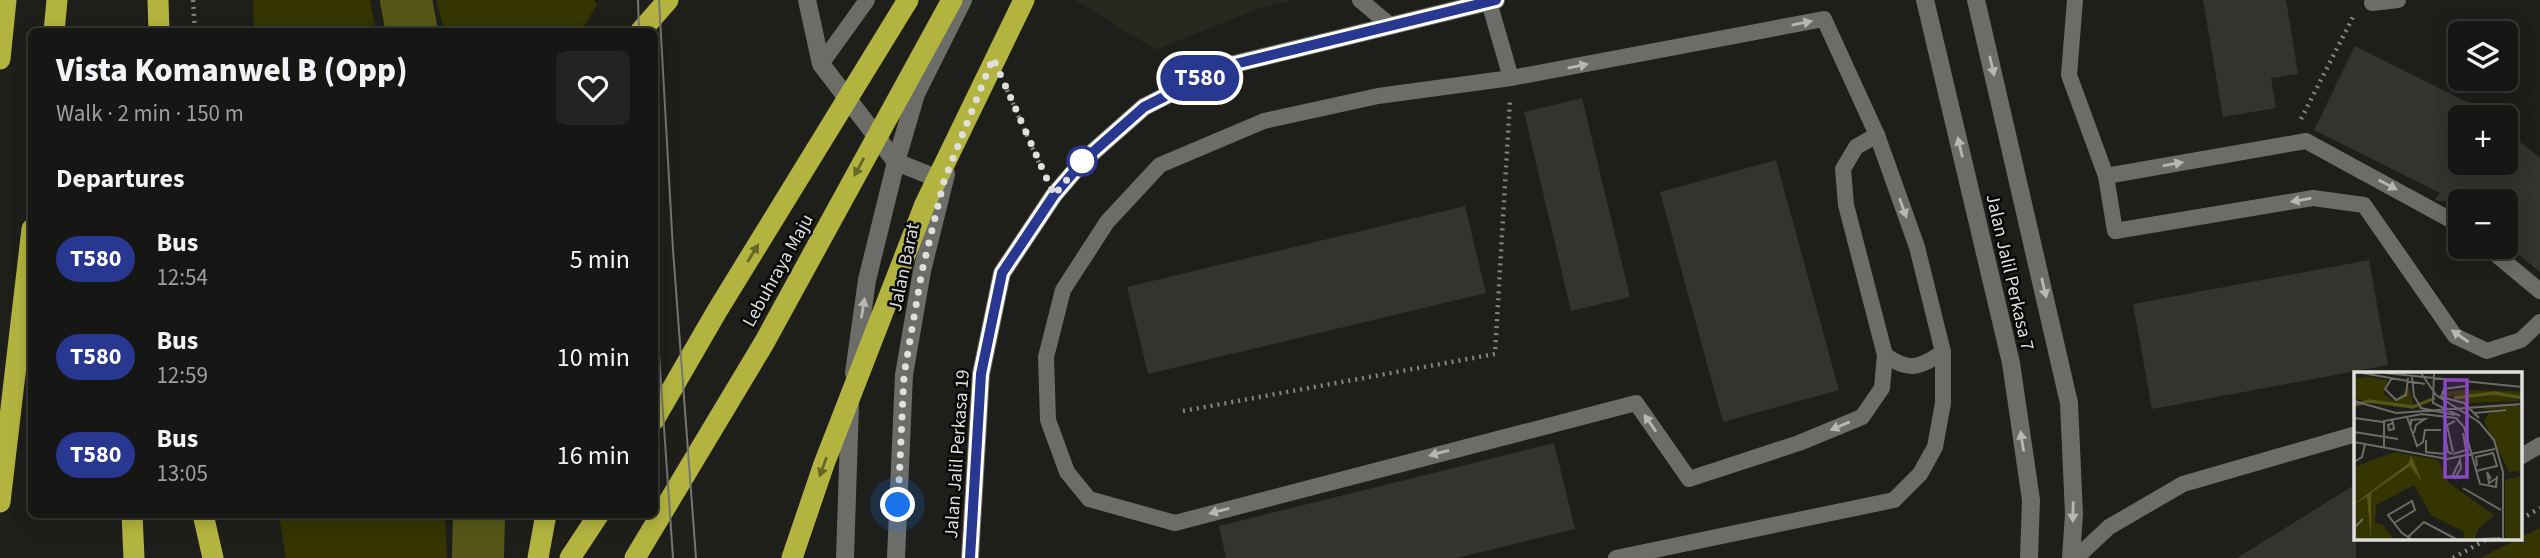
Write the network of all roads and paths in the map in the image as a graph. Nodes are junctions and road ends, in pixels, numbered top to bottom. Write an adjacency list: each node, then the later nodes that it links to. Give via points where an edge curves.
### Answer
1 (6, 0): 24 (highway)
2 (57, 0): 20 (highway)
3 (158, 0): 21 (highway)
4 (193, 0): 22 (path)
5 (668, 0): 23 (highway)
6 (807, 0): 26 (street)
7 (867, 0): 26 (lane)
8 (908, 0): 42 (highway, Lebuhraya Maju, one-way to 8)
9 (952, 0): 58 (highway, Lebuhraya Maju, one-way to 58, via 764,343)
10 (963, 0): 30 (street, Jalan Barat, via 916,94)
11 (1021, 0): 25 (street, Jalan Barat); 59 (highway, one-way to 59, via 925,204)
12 (1360, 0): 19 (lane)
13 (1976, 0): 65 (street, Jalan Jalil Perkasa 7, one-way to 65, via 2069,403)
14 (2075, 0): 31 (lane, via 2068,75)
15 (2398, 0): 18 (lane)
16 (1493, 1): 19 (street, Jalan Jalil Perkasa 19); 27 (lane)
17 (1923, 2): 64 (street, Jalan Jalil Perkasa 7, one-way to 17, via 2031,500 2011,363)
18 (2365, 4): 29 (path)
19 (1391, 26): 33 (street, Jalan Jalil Perkasa 19, via 1223,67 1144,107 1084,160)
20 (54, 28)
21 (159, 28)
22 (195, 28)
23 (644, 28)
24 (0, 58)
25 (993, 58): 32 (street, Jalan Barat); 33 (path)
26 (821, 64): 30 (street)
27 (1511, 78): 28 (lane, one-way to 28, via 1824,19); 40 (lane, one-way to 27, via 1882,388 1862,417 1689,479 1636,403 1175,523 1090,499 1067,472 1048,420 1046,357 1063,290 1107,222 1160,165 1264,121 1378,96); 41 (path, via 1495,354)
28 (1877, 135): 39 (lane, one-way to 39, via 1917,247); 40 (lane, via 1856,147 1843,169 1846,205)
29 (2287, 145): 31 (lane, one-way to 29); 34 (lane, one-way to 34, via 2306,141)
30 (896, 162): 32 (street); 60 (street, Jalan Barat, one-way to 30, via 850,404 858,340 867,281)
31 (2106, 176): 38 (lane, one-way to 31, via 2521,340 2487,351 2455,335 2364,205 2313,198 2115,231)
32 (944, 181): 61 (street, Jalan Barat, via 904,375)
33 (1054, 195): 62 (street, Jalan Jalil Perkasa 19, via 1002,273 981,374)
34 (2448, 218)
35 (2501, 259): 37 (lane)
36 (28, 263): 46 (highway)
37 (2540, 291)
38 (2540, 322)
39 (1943, 352): 40 (lane, via 1913,367); 63 (lane, via 1943,403 1935,447 1920,474 1894,500)
40 (1885, 355)
41 (1183, 411)
42 (658, 413)
43 (2354, 435): 65 (lane, via 2183,484 2109,527)
44 (2540, 445): 45 (lane)
45 (2522, 456)
46 (0, 502)
47 (2540, 508): 52 (path)
48 (132, 518): 54 (highway)
49 (203, 518): 55 (highway)
50 (546, 518): 56 (highway)
51 (596, 518): 57 (highway)
52 (2522, 518)
53 (2485, 540): 66 (path)
54 (134, 558)
55 (213, 558)
56 (538, 558)
57 (570, 558)
58 (635, 558)
59 (792, 558)
60 (845, 558)
61 (896, 558)
62 (970, 558)
63 (1616, 558)
64 (2029, 558)
65 (2073, 558)
66 (2453, 558)

